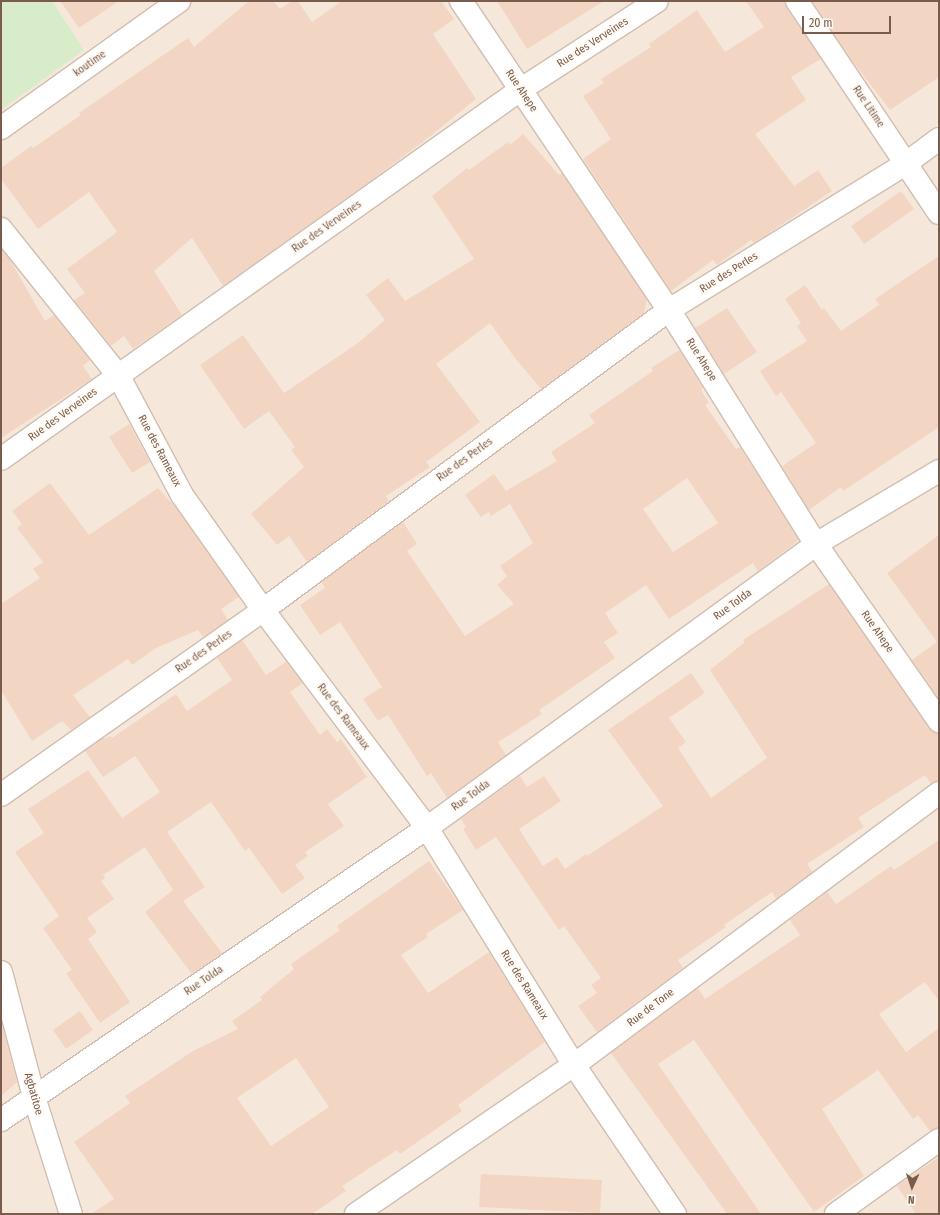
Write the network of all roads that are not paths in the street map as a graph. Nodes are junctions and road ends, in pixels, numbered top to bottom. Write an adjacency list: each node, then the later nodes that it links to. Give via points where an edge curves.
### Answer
1 (179, 1): 6 (street, koutime)
2 (461, 1): 5 (street, Rue Ahepe)
3 (657, 1): 5 (street, Rue des Verveines)
4 (797, 1): 8 (street, Rue Litime)
5 (520, 90): 11 (street, Rue Ahepe); 12 (street, Rue des Verveines)
6 (1, 128)
7 (939, 140): 8 (street, Rue des Perles)
8 (905, 164): 9 (street, Rue Litime); 11 (street, Rue des Perles)
9 (939, 212)
10 (1, 228): 12 (street, Rue des Rameaux)
11 (669, 310): 15 (street, Rue Ahepe); 16 (street, Rue des Perles)
12 (118, 375): 13 (street, Rue des Verveines); 16 (street, Rue des Rameaux, via 182,495)
13 (1, 459)
14 (939, 471): 15 (street, Rue Tolda)
15 (816, 544): 17 (street, Rue Ahepe); 20 (street, Rue Tolda)
16 (263, 610): 19 (street, Rue des Perles); 20 (street, Rue des Rameaux)
17 (939, 721)
18 (939, 793): 22 (street, Rue de Tone)
19 (1, 795)
20 (427, 828): 22 (street, Rue des Rameaux); 23 (street, Rue Tolda)
21 (1, 972): 23 (street, Agbatitoe)
22 (574, 1065): 27 (street, Rue de Tone); 28 (street, Rue des Rameaux)
23 (34, 1097): 24 (street, Rue Tolda); 26 (street, Agbatitoe)
24 (1, 1120)
25 (939, 1140): 29 (street)
26 (71, 1214)
27 (356, 1214)
28 (675, 1214)
29 (836, 1214)

